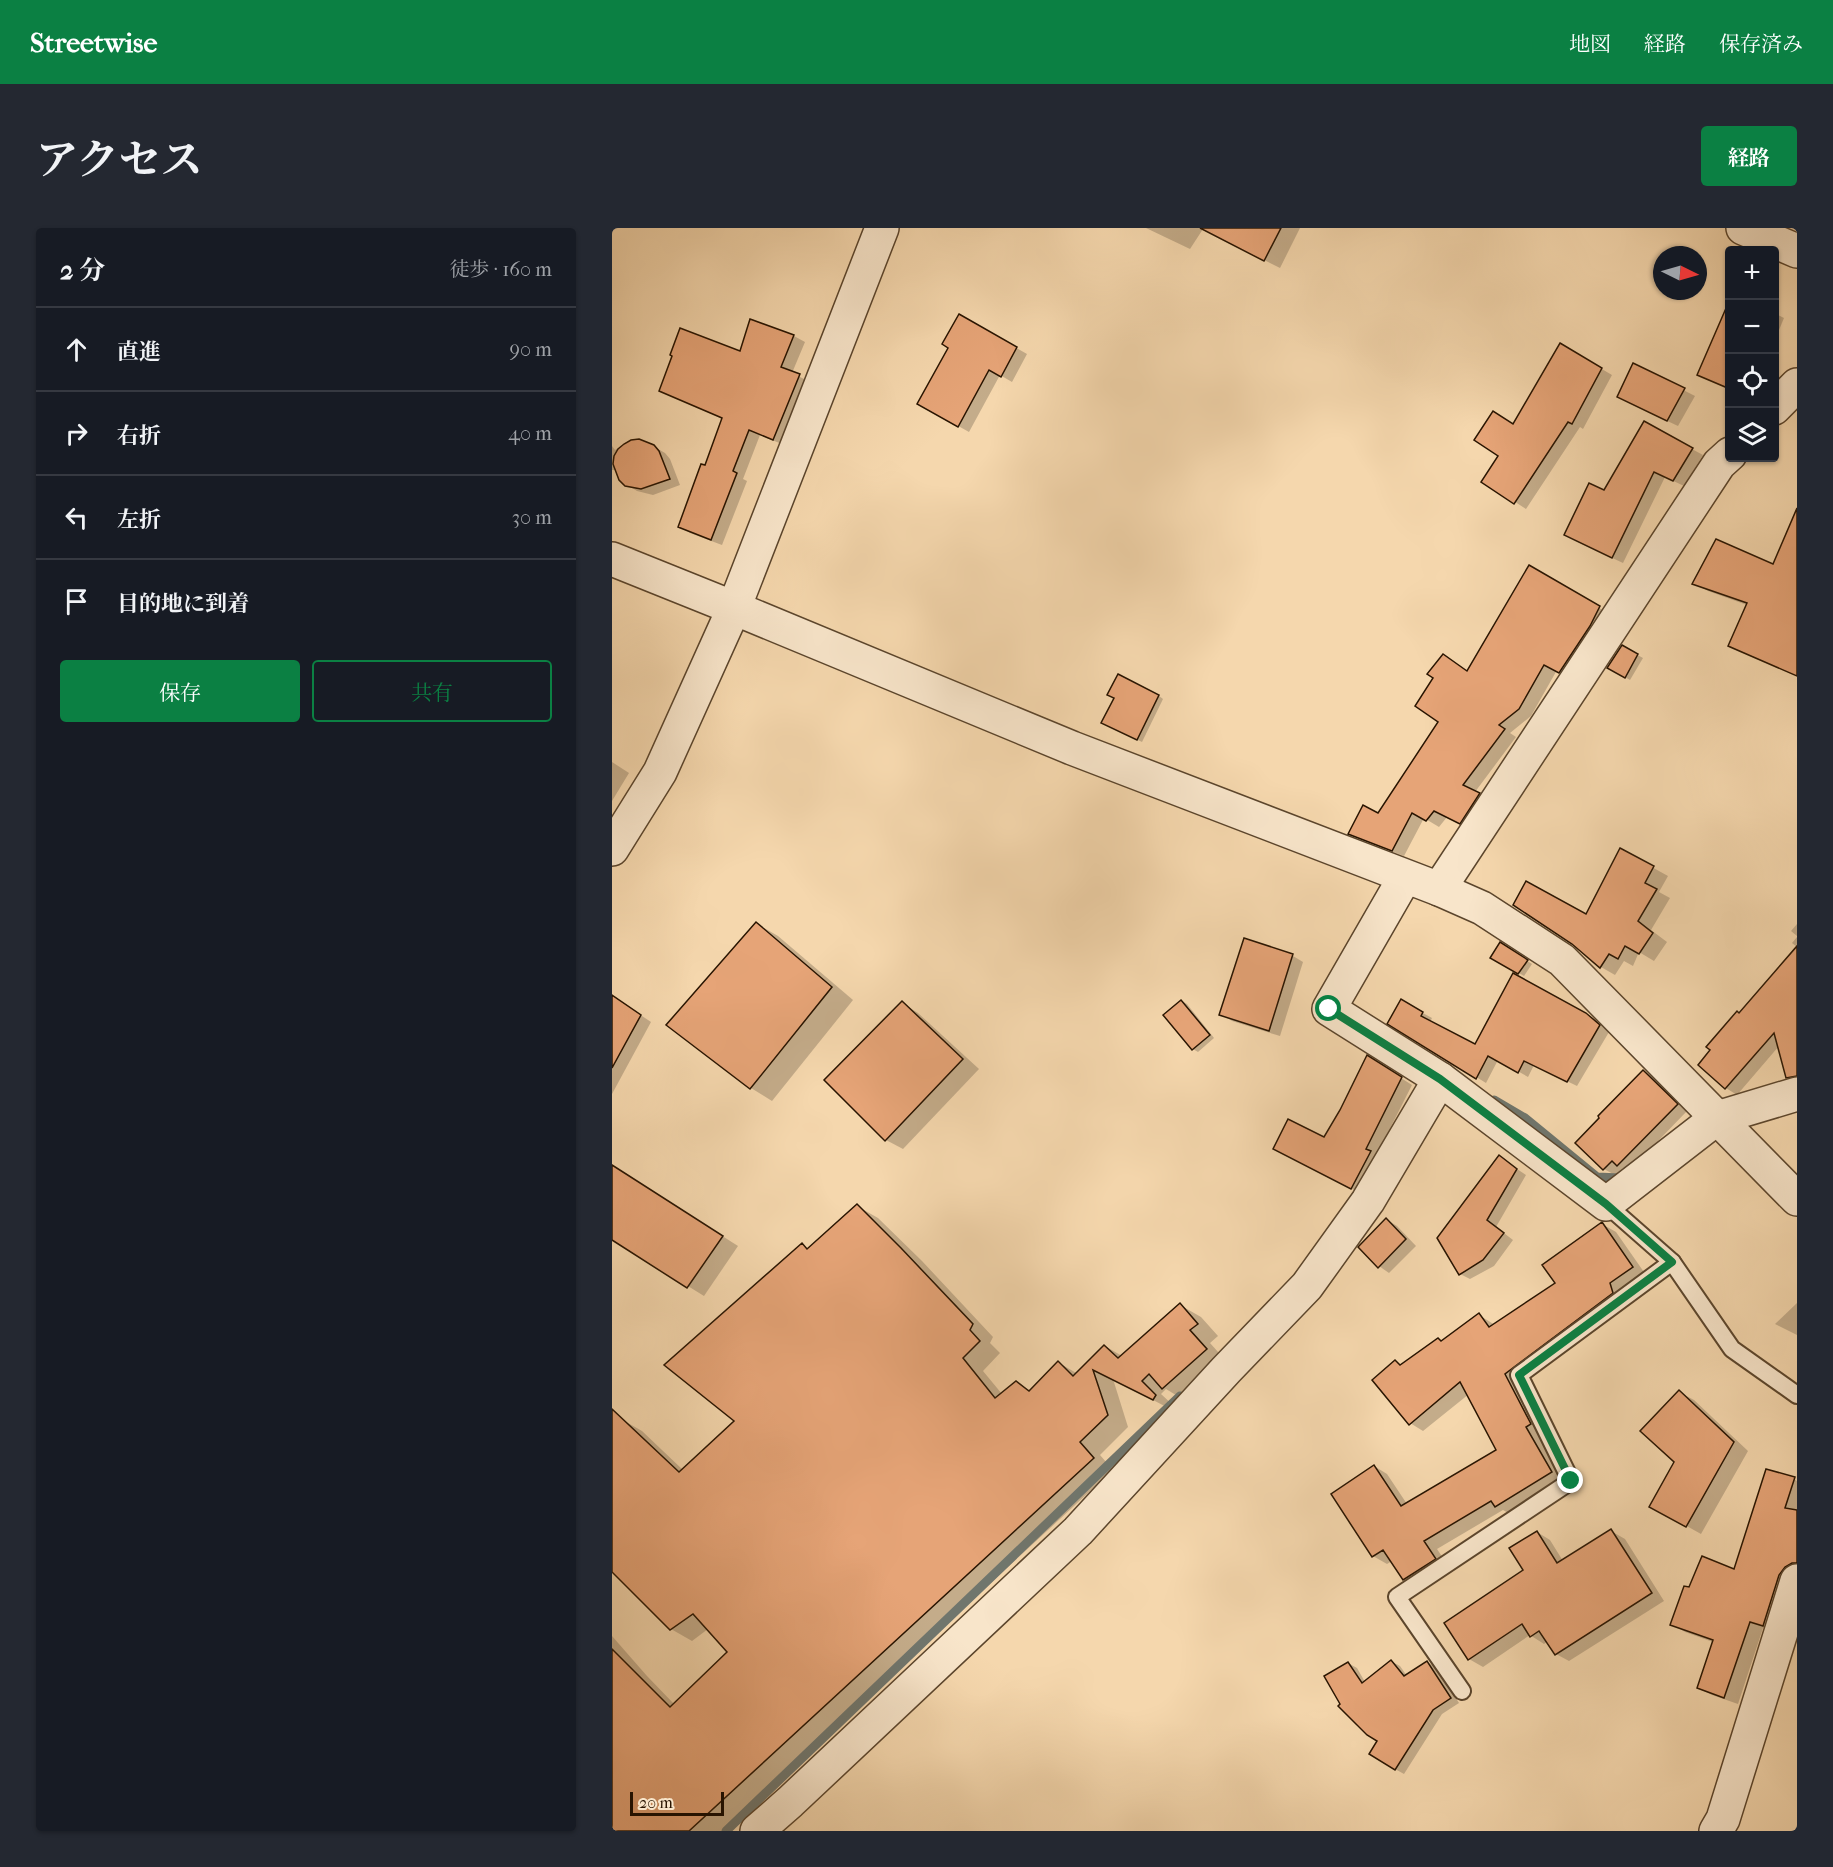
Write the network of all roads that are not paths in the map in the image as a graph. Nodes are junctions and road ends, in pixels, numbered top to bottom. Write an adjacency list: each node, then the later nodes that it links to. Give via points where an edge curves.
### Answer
1 (882, 228): 8 (street)
2 (1743, 228): 3 (street)
3 (1797, 251)
4 (1797, 385): 5 (street)
5 (1779, 403)
6 (1725, 459): 11 (street)
7 (612, 560): 8 (street)
8 (734, 608): 9 (street, via 660,772); 10 (street, via 1072,748)
9 (612, 849)
10 (1405, 877): 11 (street); 12 (street, via 1329,1009)
11 (1439, 889): 14 (street, via 1482,908 1562,960)
12 (1440, 1079): 16 (street); 21 (street, via 1368,1202 1307,1286 1078,1531)
13 (1797, 1094): 14 (street)
14 (1717, 1118): 15 (street); 16 (street)
15 (1797, 1199)
16 (1606, 1204): 17 (lane)
17 (1672, 1262): 18 (lane, via 1732,1349); 20 (lane, via 1519,1375 1571,1481 1397,1597)
18 (1797, 1395)
19 (1797, 1581): 22 (street, via 1723,1820)
20 (1462, 1691)
21 (757, 1831)
22 (1716, 1831)

